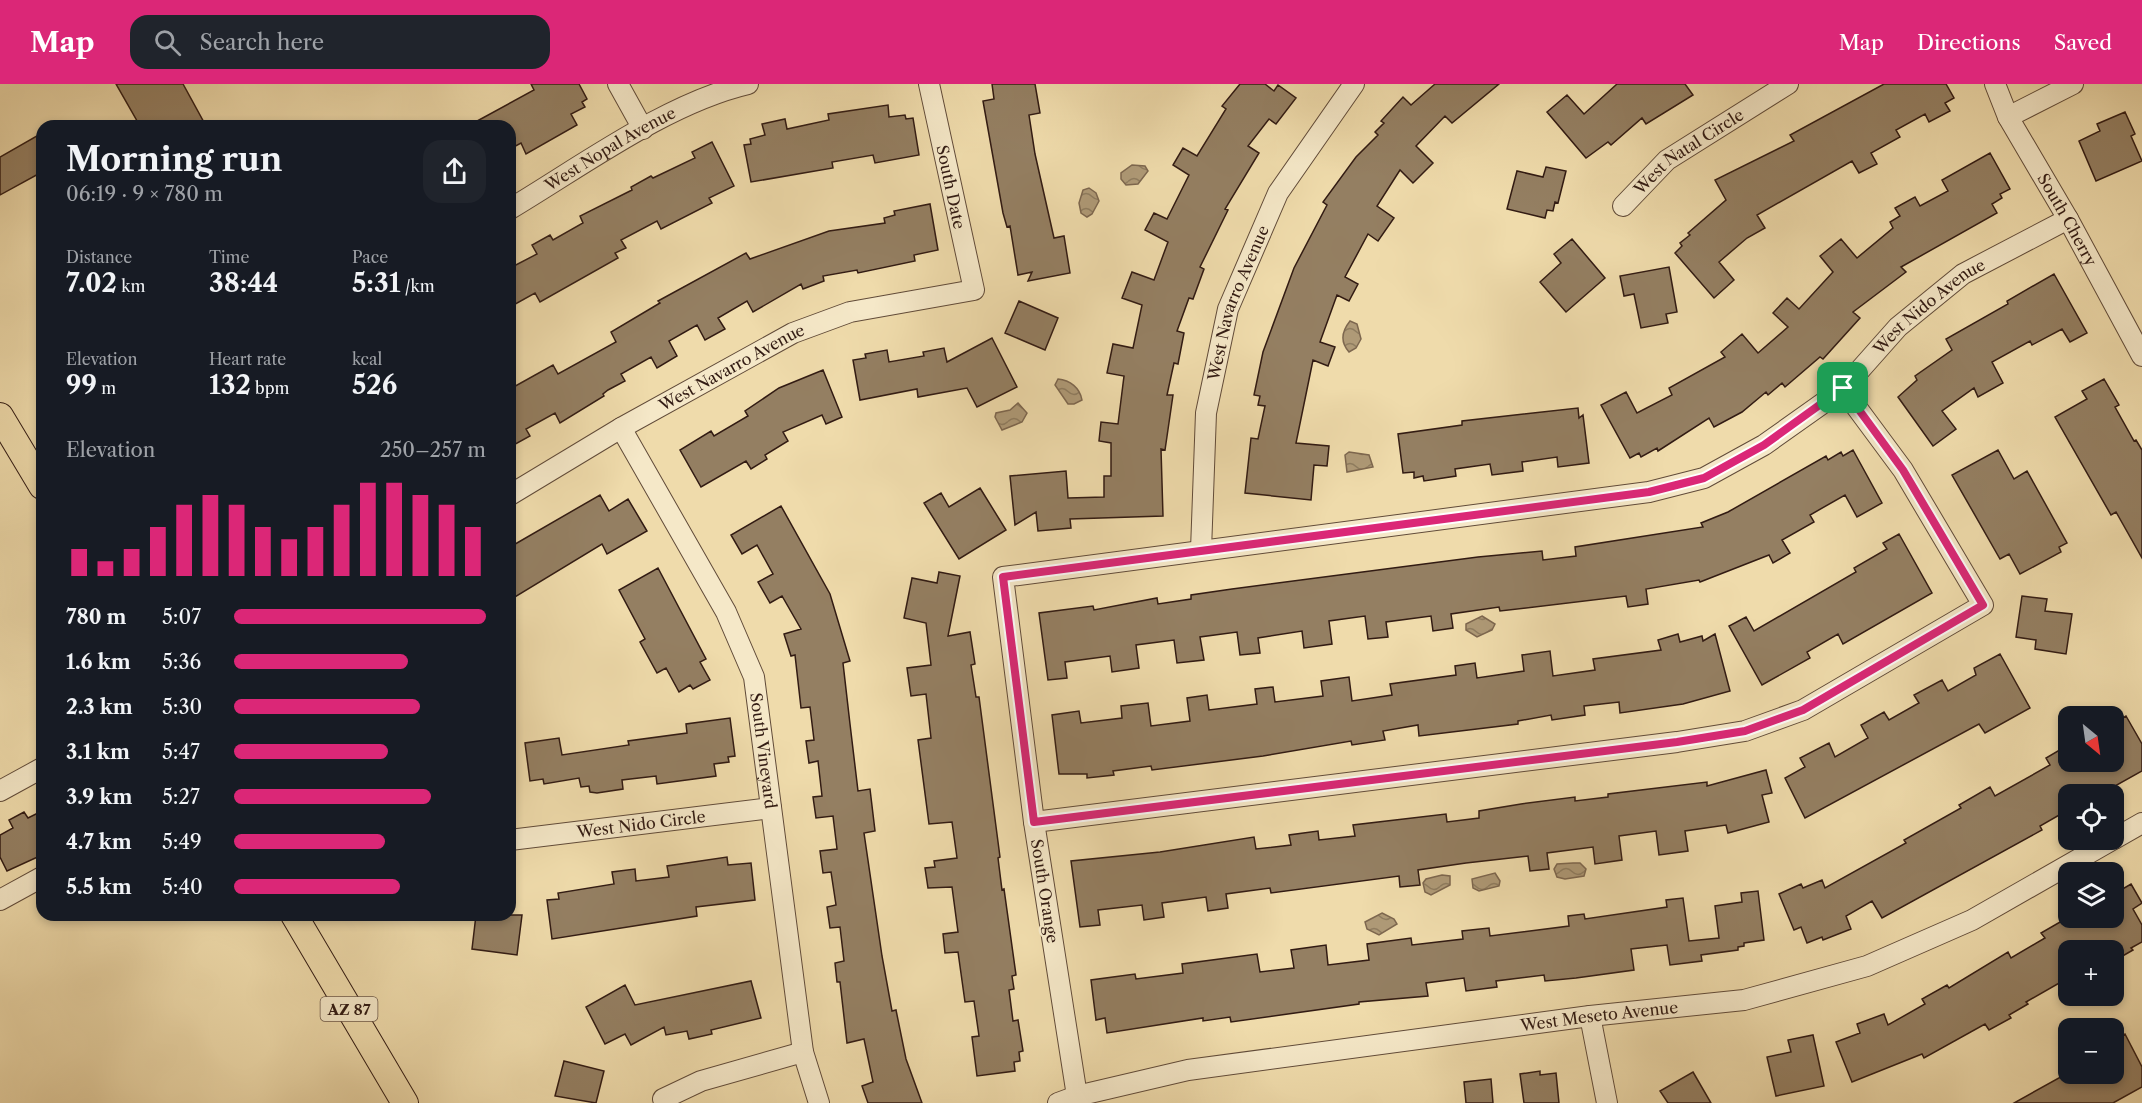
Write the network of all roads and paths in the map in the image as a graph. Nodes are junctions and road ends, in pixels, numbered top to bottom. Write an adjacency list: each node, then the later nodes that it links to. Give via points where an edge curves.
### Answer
1 (618, 84): 9 (street)
2 (748, 84): 9 (street, West Nopal Avenue, via 715,92)
3 (929, 84): 13 (street, South Date)
4 (1354, 84): 20 (street, West Navarro Avenue, via 1278,194 1228,309 1206,413)
5 (1788, 84): 11 (street, West Natal Circle, via 1667,160)
6 (1995, 84): 8 (street, South Cherry)
7 (2073, 84): 8 (street)
8 (2008, 117): 12 (street, South Cherry)
9 (643, 129): 10 (street, West Nopal Avenue)
10 (516, 204)
11 (1623, 206)
12 (2068, 219): 14 (street, South Cherry); 15 (street, West Nido Avenue, via 1963,274 1898,327)
13 (974, 290): 17 (street, West Navarro Avenue, via 850,312 793,333)
14 (2142, 356)
15 (1843, 388): 20 (street, West Nido Avenue, via 1764,445 1704,478 1649,492); 25 (street, via 1903,470 1983,605 1803,710 1745,731)
16 (0, 416): 18 (main road)
17 (621, 428): 19 (street, West Navarro Avenue); 24 (street, South Vineyard, via 726,612 754,677)
18 (36, 476)
19 (516, 491)
20 (1202, 550): 21 (street, West Nido Avenue)
21 (1003, 577): 25 (street, South Orange)
22 (36, 771): 23 (street)
23 (0, 791)
24 (771, 808): 28 (street, West Nido Circle); 34 (street, South Vineyard)
25 (1034, 822): 35 (street, South Orange)
26 (2142, 823): 27 (street, West Meseto Avenue)
27 (2124, 834)
28 (516, 839)
29 (2095, 850): 33 (street, West Meseto Avenue, via 1972,920 1867,966 1744,999)
30 (36, 880): 31 (street)
31 (0, 900)
32 (298, 921): 37 (main road, AZ 87)
33 (1590, 1016): 35 (street, West Meseto Avenue, via 1188,1070); 40 (street)
34 (803, 1052): 36 (street, via 700,1081); 38 (street, South Vineyard)
35 (1077, 1096): 39 (street, West Meseto Avenue)
36 (663, 1099)
37 (405, 1103)
38 (819, 1103)
39 (1058, 1103)
40 (1607, 1103)

